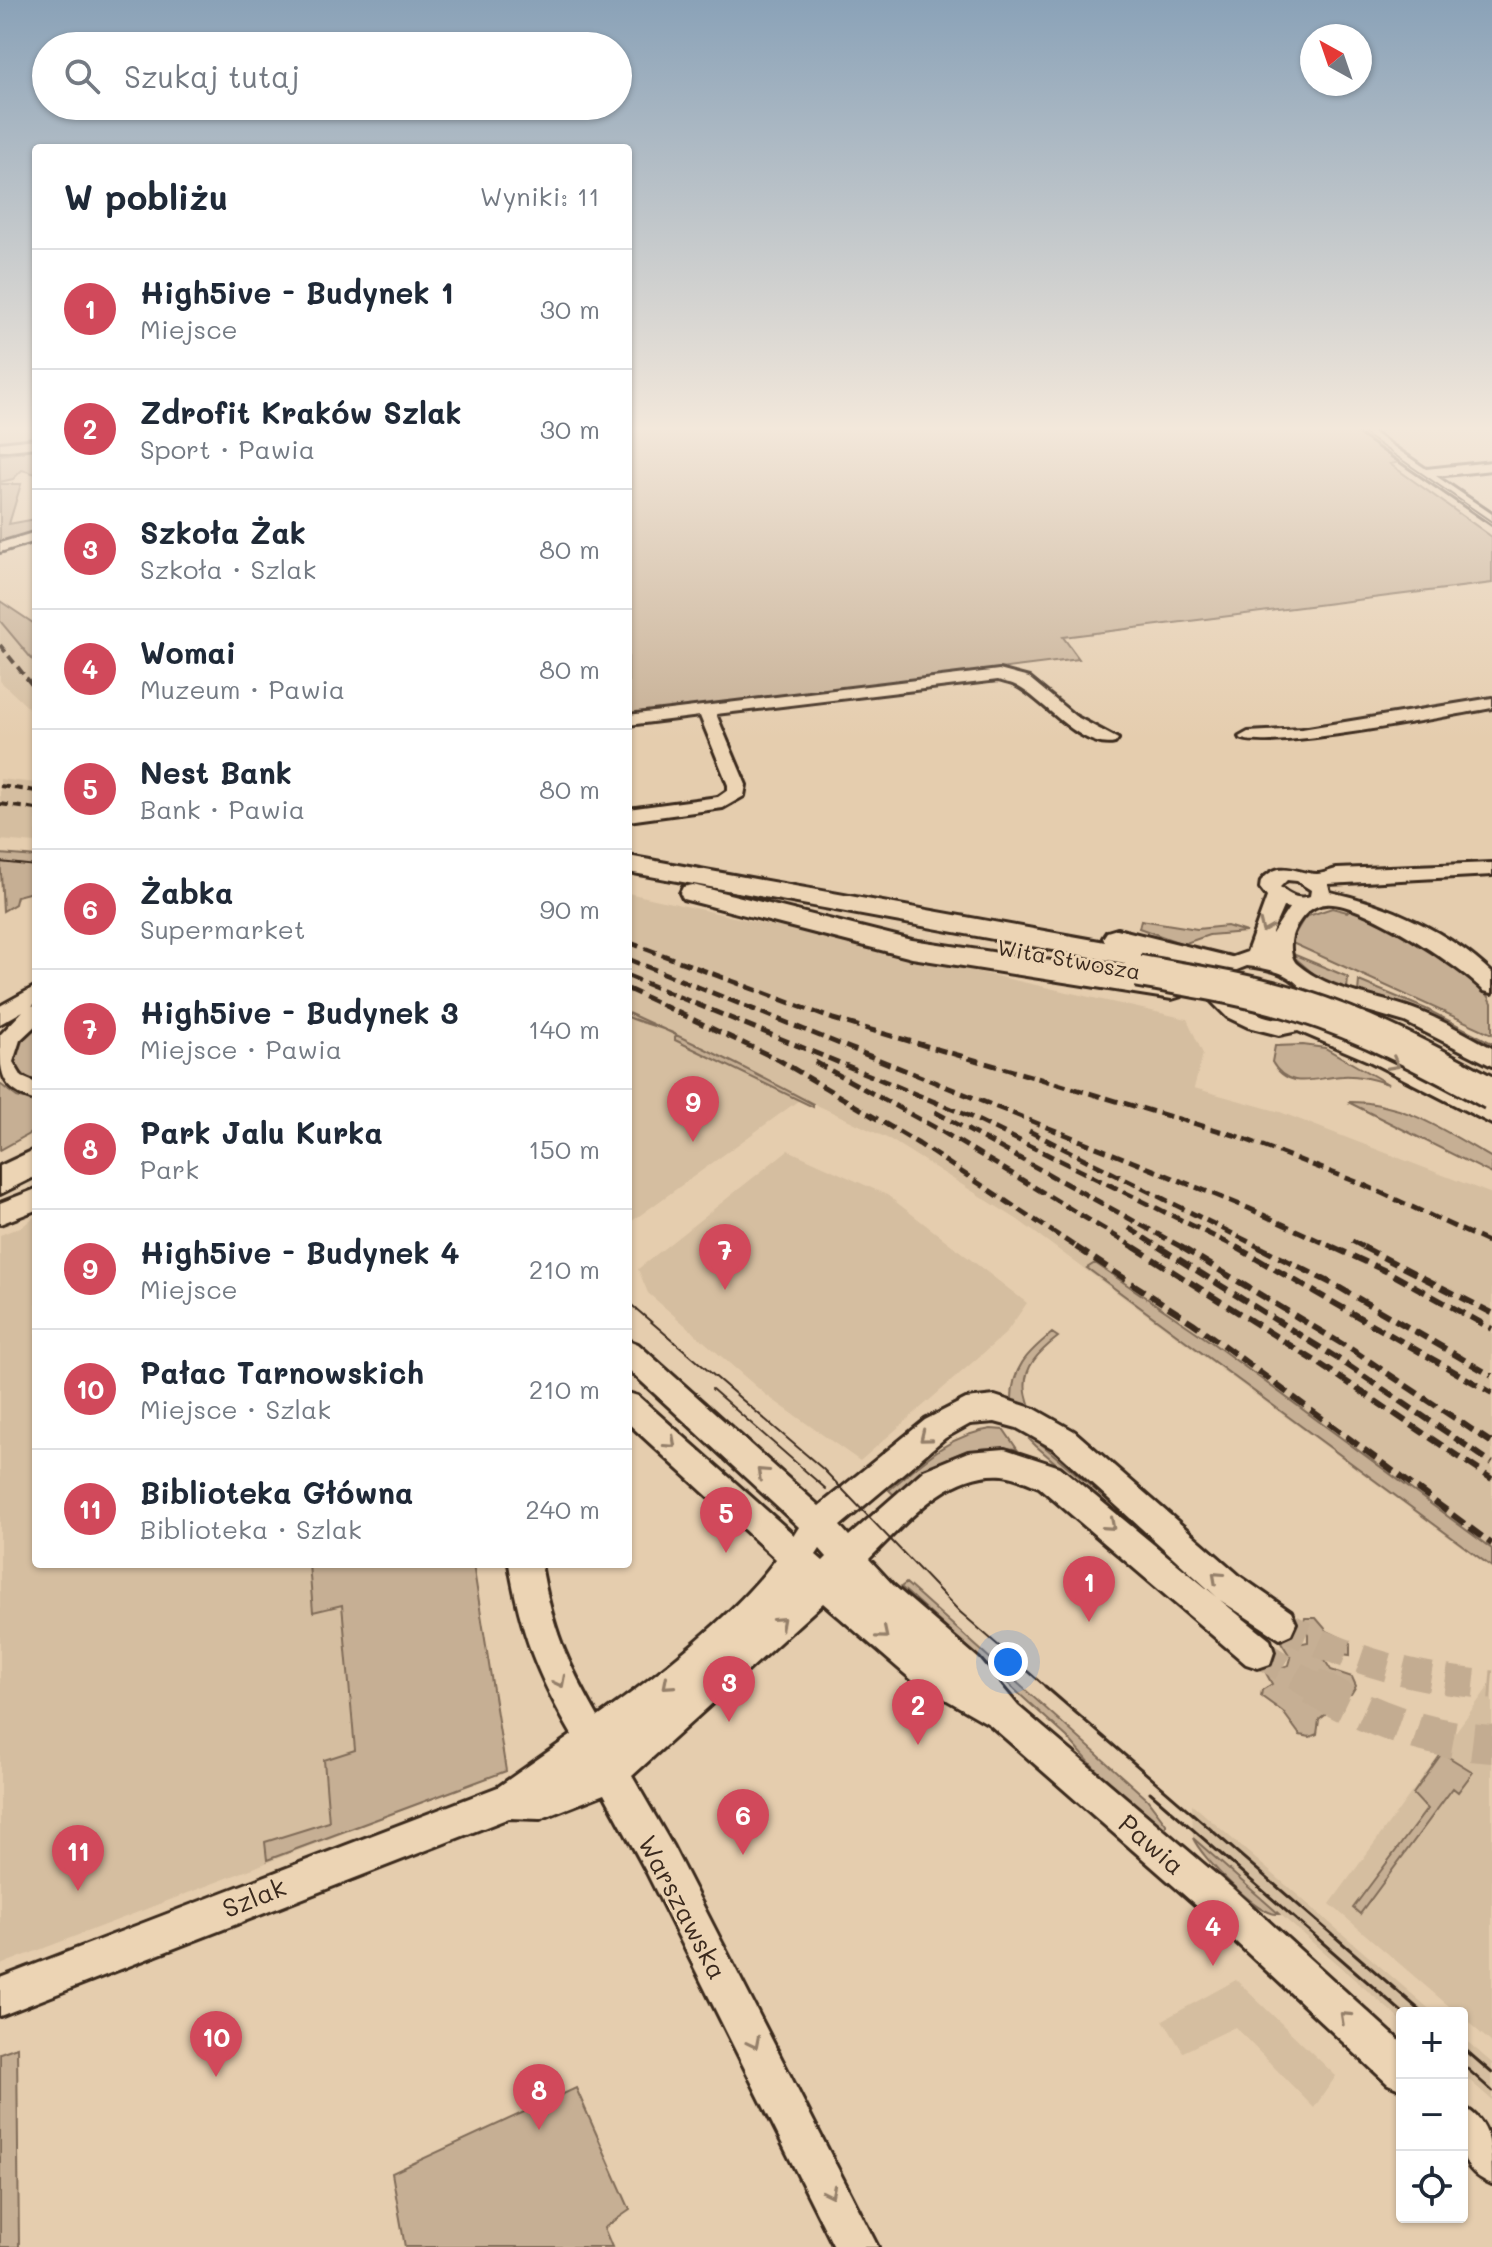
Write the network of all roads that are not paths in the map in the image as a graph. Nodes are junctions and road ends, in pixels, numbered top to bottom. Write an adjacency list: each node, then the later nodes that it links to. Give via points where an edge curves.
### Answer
1 (32, 537): 2 (street)
2 (0, 548)
3 (1492, 703): 6 (street, via 1302,734)
4 (706, 710): 5 (street); 7 (street, via 999,675 1023,682 1069,720); 8 (street, via 737,792 723,802)
5 (632, 719)
6 (1248, 737)
7 (1109, 739)
8 (632, 814)
9 (634, 868): 11 (main road, Wita Stwosza); 12 (main road, Wita Stwosza)
10 (1492, 869): 13 (street, via 1337,875)
11 (743, 883): 16 (main road, Wita Stwosza); 17 (main road, via 901,896 1133,941)
12 (693, 893): 16 (main road, Wita Stwosza); 22 (main road, via 912,949)
13 (1313, 894): 14 (street); 14 (street, via 1296,874 1278,875 1270,884); 18 (street, via 1280,937 1280,955); 19 (street, via 1375,912 1461,958)
14 (1277, 896): 15 (street, one-way to 15)
15 (1256, 959): 17 (street); 18 (street)
16 (1139, 964): 27 (main road, Wita Stwosza, via 1240,976 1331,1001); 29 (main road, Wita Stwosza, bridge, via 1324,1014)
17 (1225, 965): 22 (street, via 1214,979)
18 (1289, 968): 20 (street)
19 (1492, 986)
20 (1312, 987): 25 (street, via 1315,1008); 26 (street, via 1413,1017)
21 (32, 996): 23 (street)
22 (1218, 998): 25 (street, via 1232,1012 1259,1023)
23 (0, 1016)
24 (32, 1016): 28 (street, via 10,1037 2,1062 14,1083)
25 (1297, 1022): 30 (street, one-way to 30, via 1379,1056)
26 (1492, 1058)
27 (1492, 1076)
28 (32, 1091)
29 (1492, 1094)
30 (1492, 1115)
31 (32, 1141): 32 (main road)
32 (0, 1159)
33 (32, 1163): 34 (main road)
34 (0, 1181)
35 (32, 1201): 36 (street)
36 (0, 1214)
37 (632, 1356): 39 (street, Pawia, one-way to 37)
38 (632, 1409): 40 (street, Pawia, one-way to 40)
39 (819, 1525): 40 (street, Szlak); 41 (street, Pawia); 44 (street, Szlak, one-way to 39, via 1230,1588 1064,1440 1025,1418 995,1409 966,1412 935,1429)
40 (798, 1558): 43 (street, Pawia); 47 (street, Szlak, one-way to 47, via 769,1596 640,1708)
41 (849, 1558): 43 (street, Szlak); 45 (street, Szlak, one-way to 45, via 919,1493 952,1471 987,1461 1027,1467 1049,1477 1103,1519); 46 (street, Pawia, via 882,1596 967,1671)
42 (526, 1568): 47 (street, Warszawska, one-way to 47, via 542,1644)
43 (824, 1582): 46 (street, Pawia, one-way to 46, via 924,1668); 47 (street, Szlak, one-way to 43)
44 (1280, 1623)
45 (1258, 1652)
46 (1006, 1718): 49 (street, Pawia, one-way to 46)
47 (601, 1758): 48 (street, Szlak, via 590,1784 551,1798 509,1800); 52 (street, Warszawska, one-way to 52, via 660,1860)
48 (0, 1997)
49 (1396, 2065)
50 (1468, 2133): 51 (street)
51 (1492, 2163)
52 (857, 2247)

